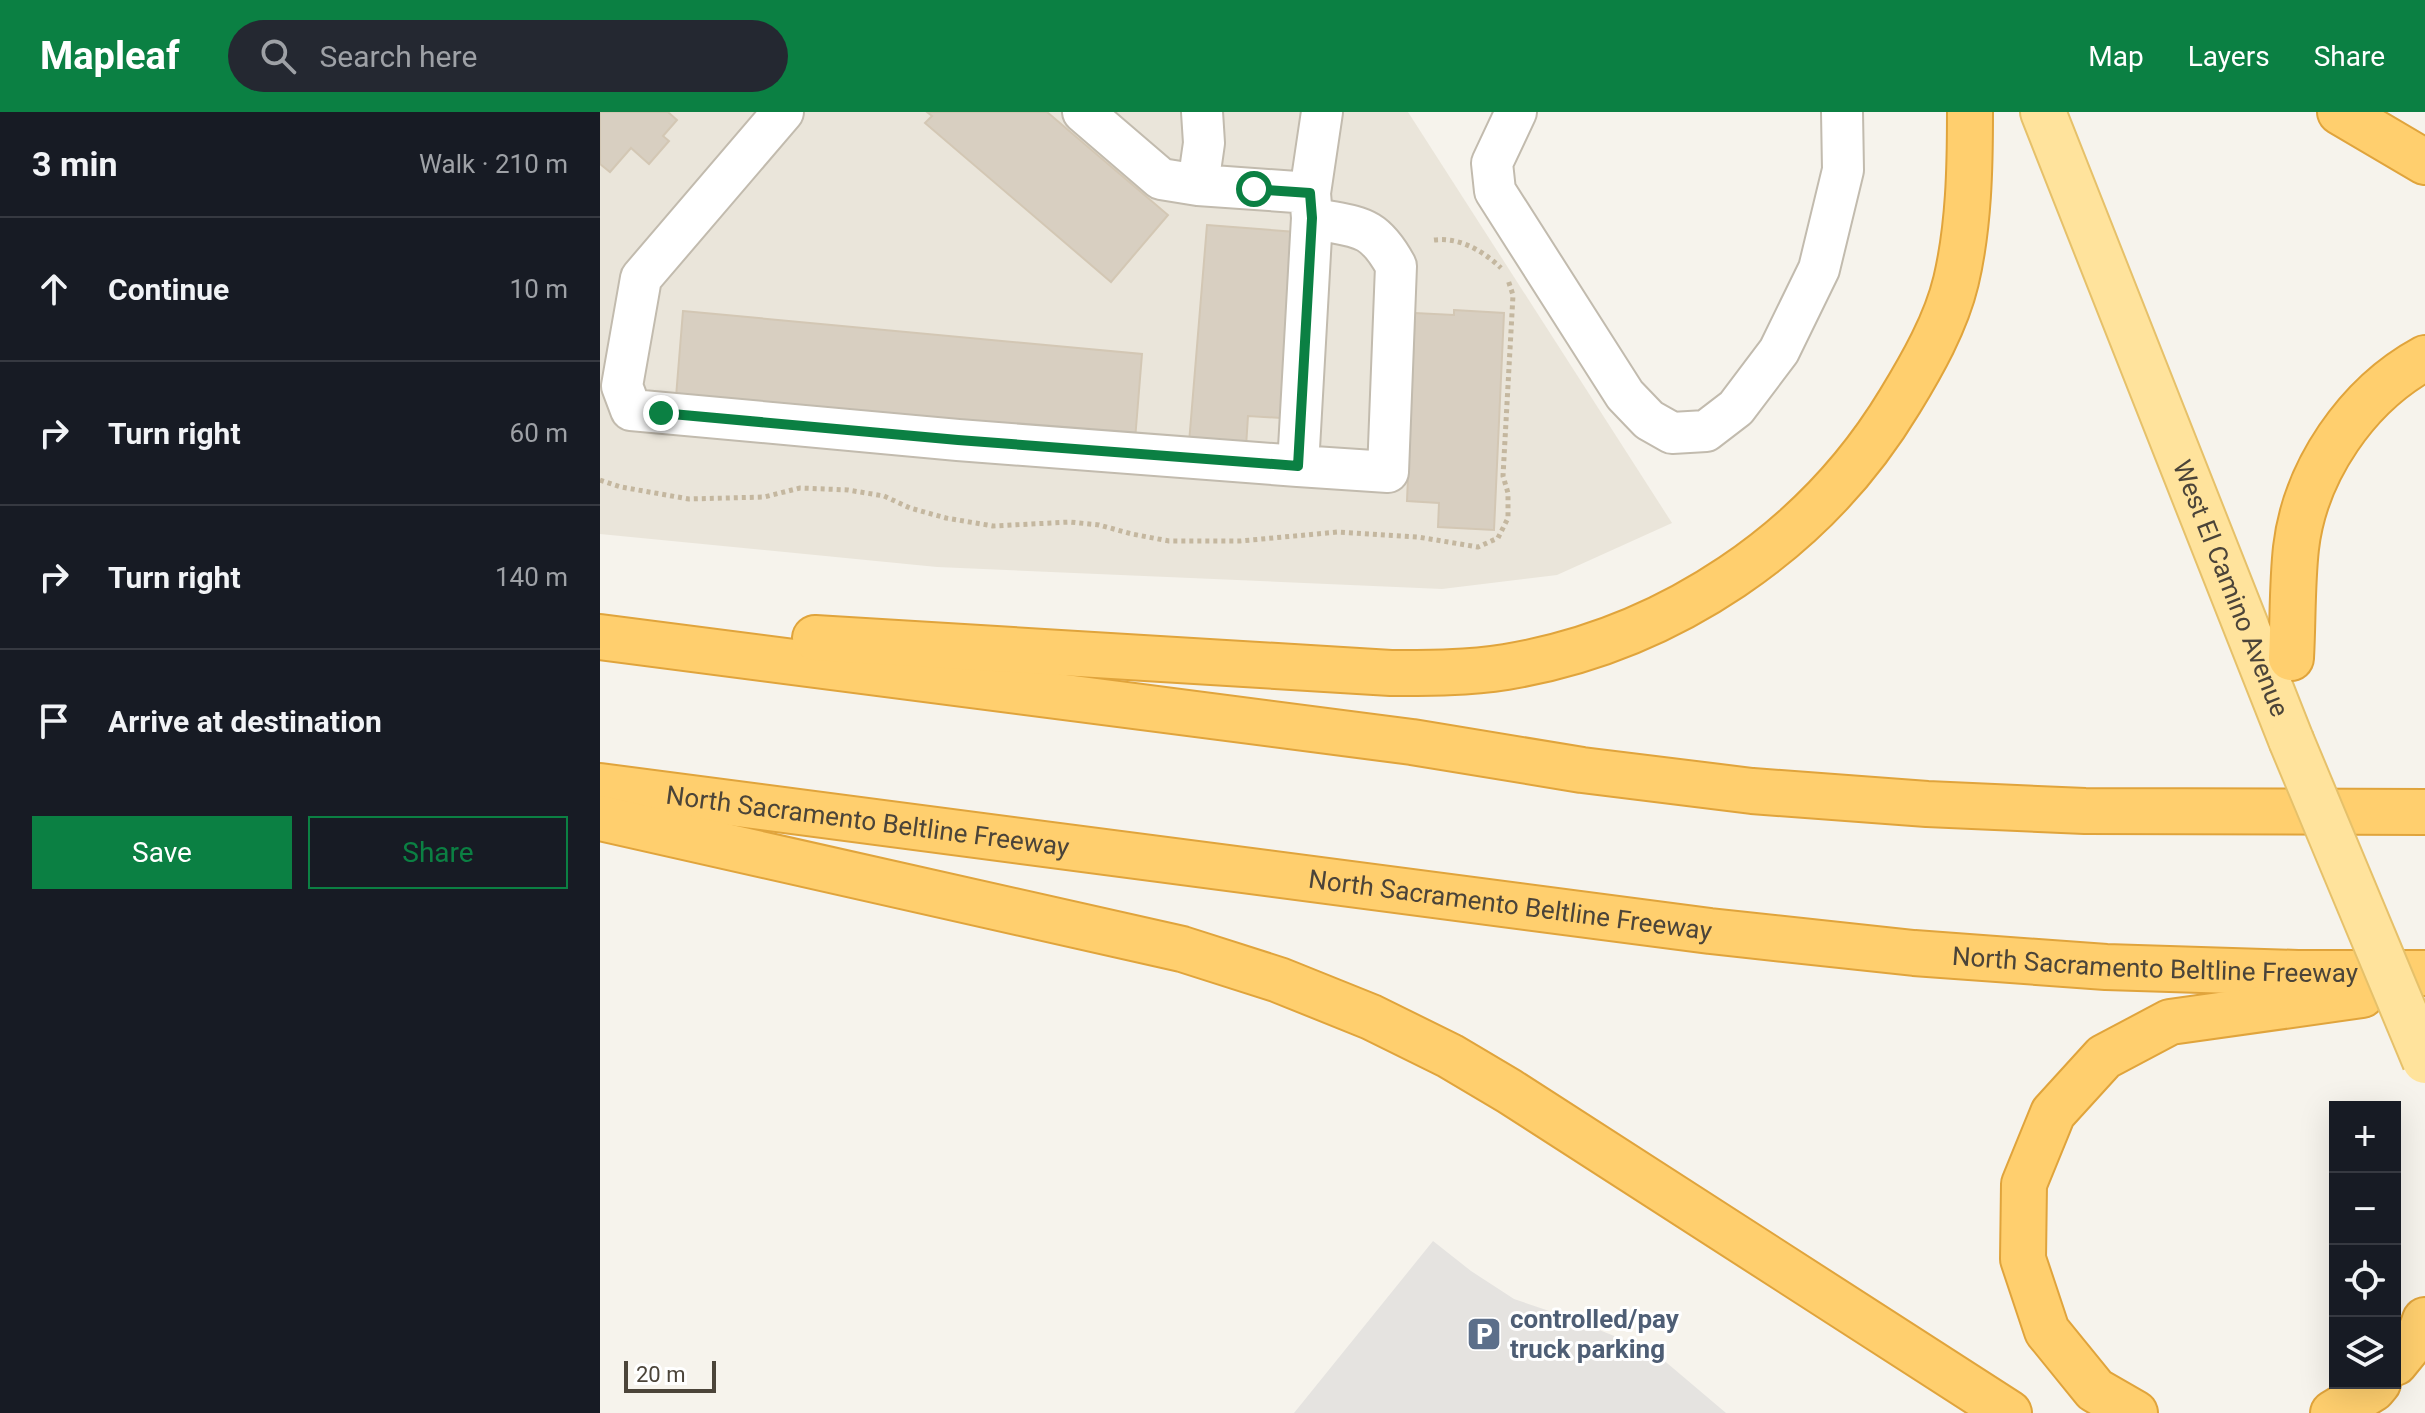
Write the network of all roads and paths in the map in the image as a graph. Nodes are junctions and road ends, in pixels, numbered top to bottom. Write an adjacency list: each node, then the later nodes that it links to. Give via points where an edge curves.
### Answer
1 (1083, 112): 12 (street, via 1161,179)
2 (1202, 112): 12 (street)
3 (1322, 112): 13 (street)
4 (1516, 112): 5 (street, via 1492,163 1495,191 1625,395 1649,420 1672,433 1706,431 1736,408 1779,351 1819,269 1843,170)
5 (1842, 112)
6 (1970, 112): 17 (highway, via 1956,283 1915,376 1884,427 1804,521 1749,566 1642,627 1575,651 1505,667 1403,673)
7 (2043, 112): 20 (main road, West El Camino Avenue)
8 (2075, 112): 19 (main road, West El Camino Avenue)
9 (2340, 112): 11 (highway)
10 (763, 119): 15 (street, via 641,278)
11 (2425, 162)
12 (1198, 185): 13 (street)
13 (1311, 206): 16 (street); 16 (street, via 1368,230 1396,266 1388,472)
14 (2425, 358): 19 (highway, via 2384,386 2349,423 2318,474 2296,548)
15 (616, 408): 16 (street)
16 (1298, 466)
17 (600, 625)
18 (600, 637): 22 (highway, via 1752,791 2085,811)
19 (2291, 658): 20 (main road, West El Camino Avenue)
20 (2306, 735): 25 (main road, West El Camino Avenue); 26 (main road, West El Camino Avenue, bridge)
21 (600, 786): 24 (highway, North Sacramento Beltline Freeway, via 1914,953 2106,967)
22 (2412, 808)
23 (600, 818): 30 (highway, via 1182,949 1371,1017 1509,1091)
24 (2425, 973)
25 (2425, 989): 31 (highway, via 2170,1022 2104,1057 2053,1113 2024,1184 2023,1259 2047,1331 2095,1390)
26 (2425, 1061)
27 (2425, 1320): 28 (highway)
28 (2401, 1356)
29 (2373, 1389): 32 (highway)
30 (2009, 1413)
31 (2135, 1413)
32 (2333, 1413)

